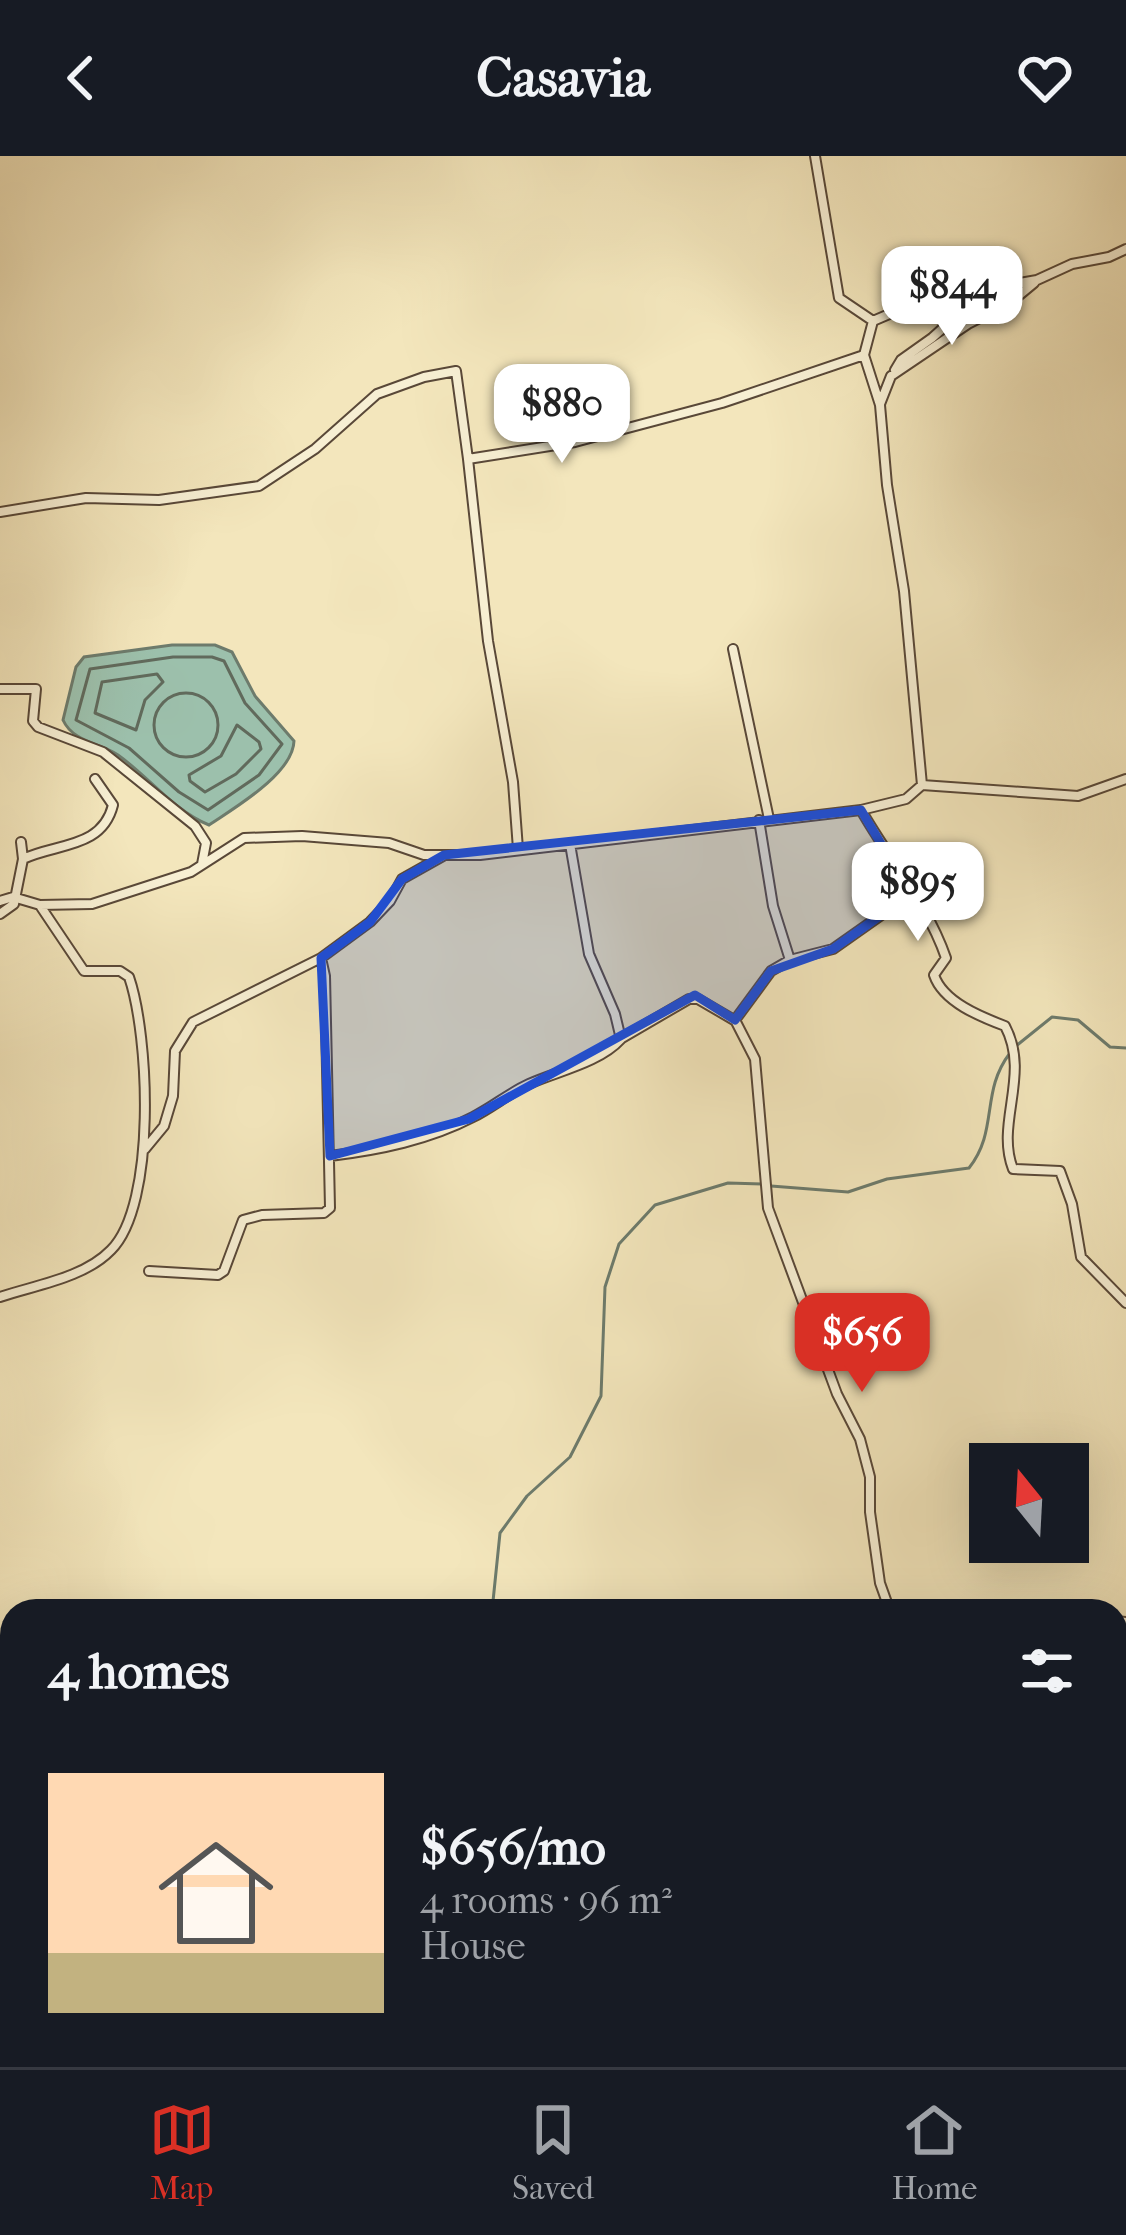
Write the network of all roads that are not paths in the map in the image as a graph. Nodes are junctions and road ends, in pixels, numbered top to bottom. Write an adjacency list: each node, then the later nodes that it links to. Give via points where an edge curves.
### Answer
1 (815, 156): 5 (street, via 839,298)
2 (1126, 249): 3 (street)
3 (1037, 280): 4 (street); 7 (street)
4 (982, 292): 5 (street, via 922,300); 7 (street)
5 (873, 321): 6 (street)
6 (864, 355): 8 (street); 9 (street, via 597,436)
7 (890, 376): 8 (street)
8 (880, 405): 15 (street)
9 (468, 459): 10 (street, via 456,371 377,394 259,486); 20 (street)
10 (0, 512)
11 (733, 649): 17 (street)
12 (0, 689): 23 (street, via 36,689 38,727 104,752 195,826 206,843)
13 (95, 779): 22 (street, via 112,806 98,834)
14 (1126, 779): 15 (street, via 1078,796)
15 (922, 785): 16 (street, via 906,799)
16 (861, 811): 17 (street); 24 (street)
17 (764, 819): 19 (street); 30 (street, via 773,906)
18 (21, 842): 22 (street)
19 (570, 844): 20 (street); 32 (street, via 589,953)
20 (518, 849): 21 (street)
21 (444, 855): 23 (street, via 284,836 244,838); 29 (street, via 402,878 370,922)
22 (22, 859): 25 (street)
23 (202, 866): 27 (street, via 92,904)
24 (910, 894): 30 (street, via 833,950); 37 (street, via 935,926 946,958 934,975 939,988 1006,1026 1012,1041 1013,1168 1060,1171 1081,1257)
25 (13, 897): 26 (street); 27 (street); 28 (street)
26 (0, 901)
27 (40, 905): 33 (street, via 84,971 129,977)
28 (0, 914)
29 (321, 958): 33 (street, via 193,1022 176,1051 164,1126); 34 (street)
30 (790, 960): 31 (street, via 771,971)
31 (735, 1021): 32 (street, via 689,999); 38 (street, via 755,1059 768,1208 871,1477)
32 (620, 1039): 34 (street, via 431,1135)
33 (144, 1150): 36 (street, via 130,1222 110,1251 89,1268)
34 (330, 1156): 35 (street, via 332,1200 324,1213 243,1220 218,1275)
35 (149, 1271)
36 (0, 1297)
37 (1126, 1303)
38 (886, 1599)

